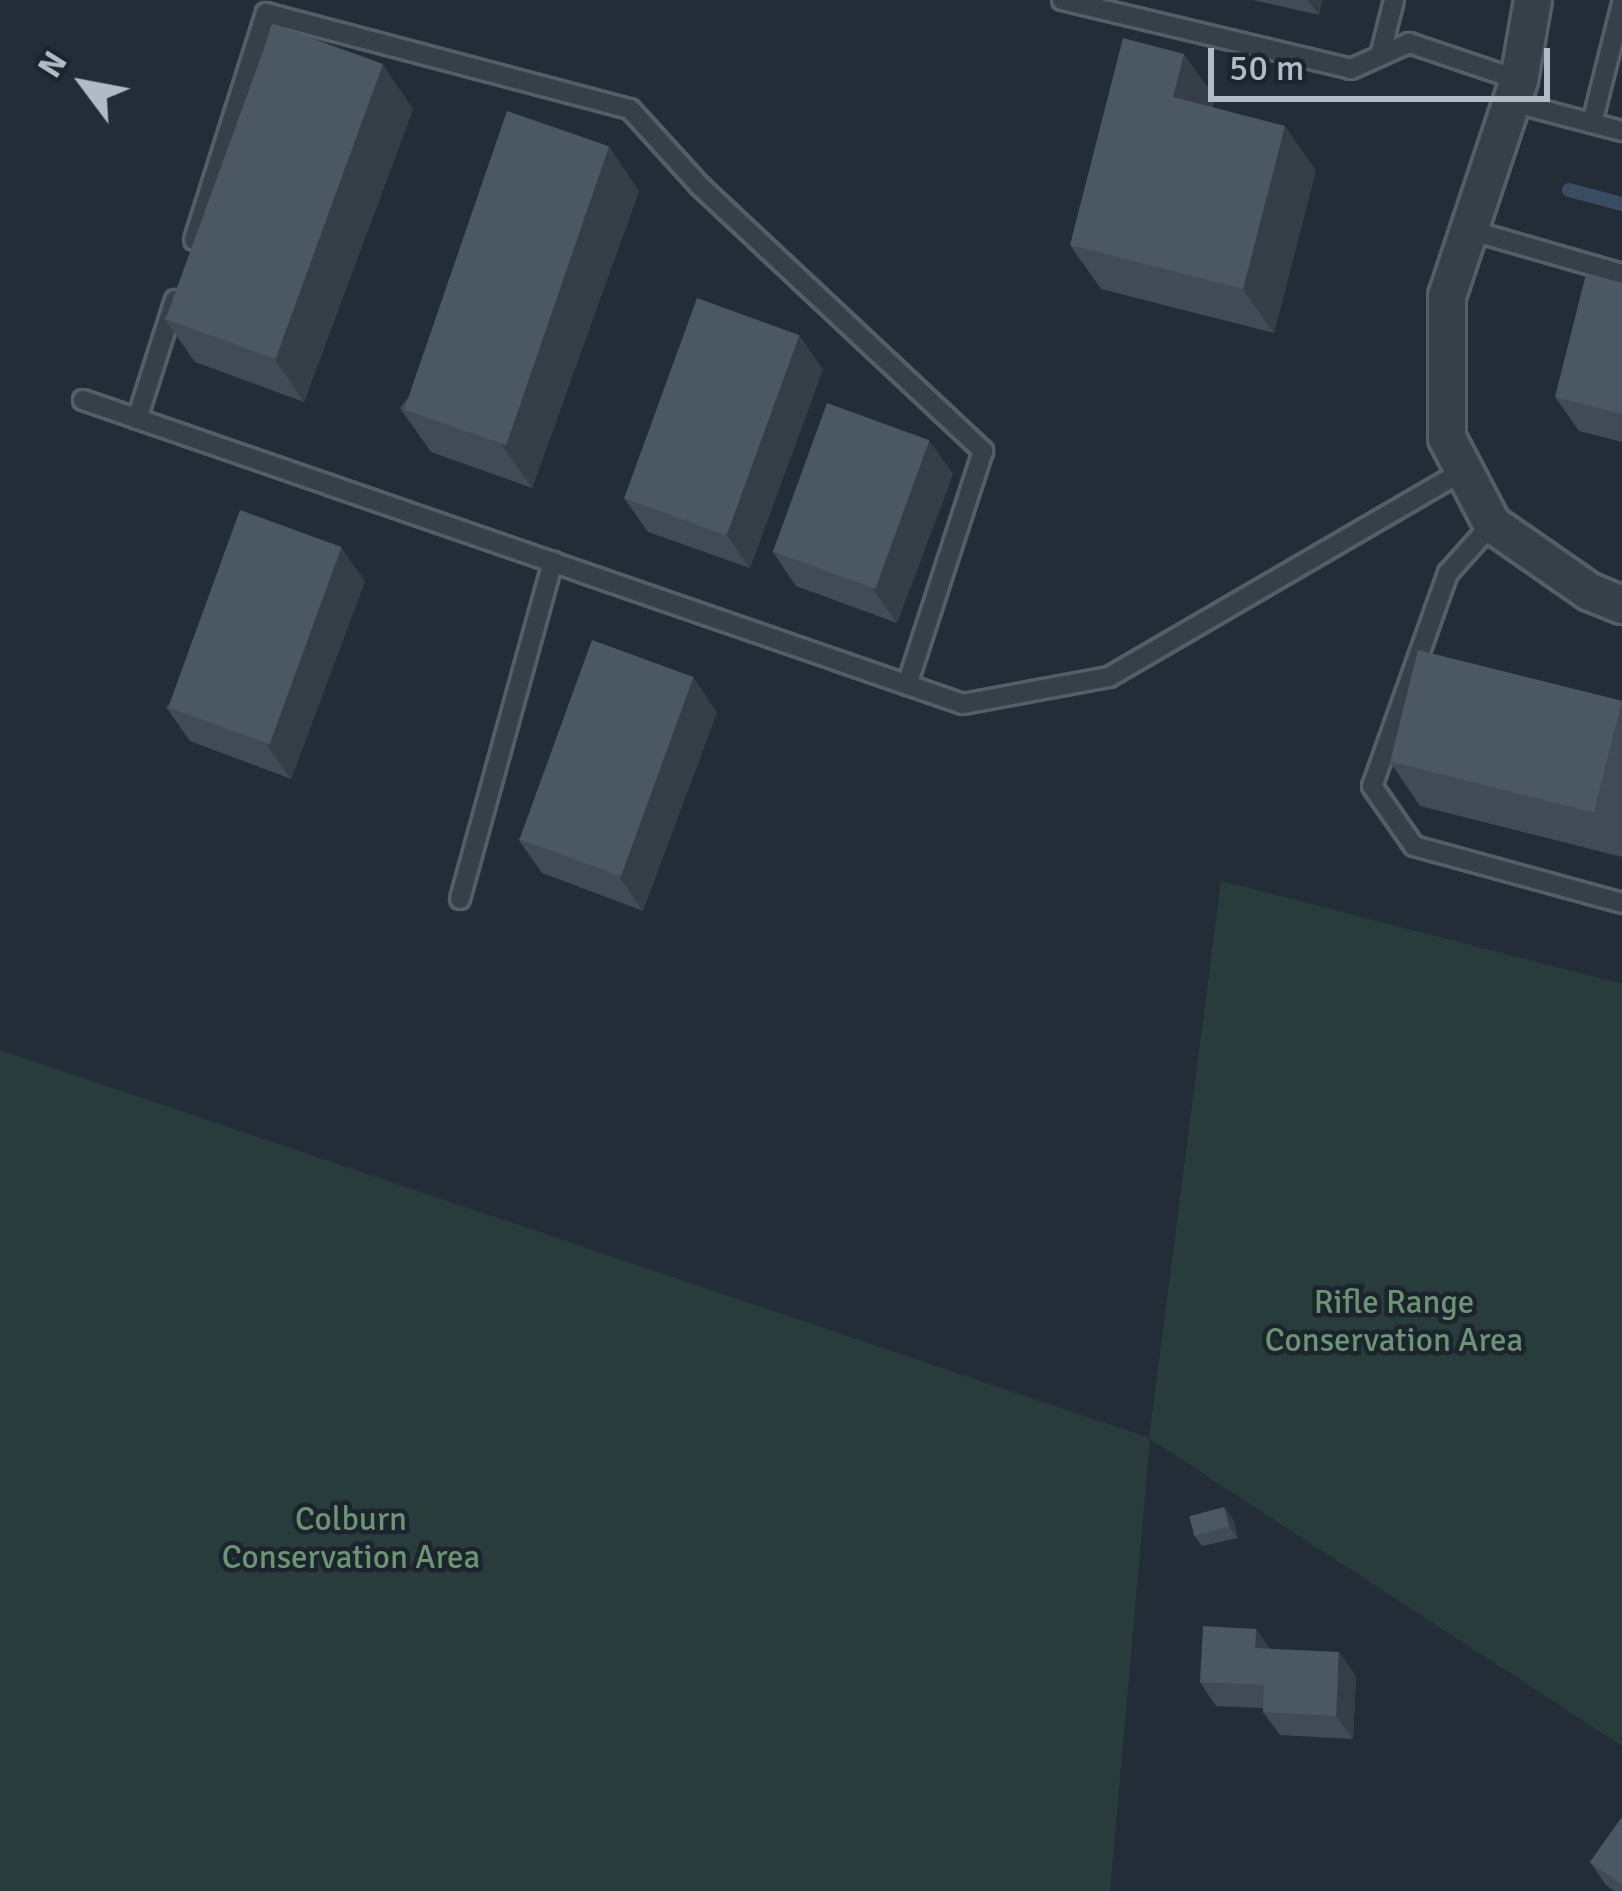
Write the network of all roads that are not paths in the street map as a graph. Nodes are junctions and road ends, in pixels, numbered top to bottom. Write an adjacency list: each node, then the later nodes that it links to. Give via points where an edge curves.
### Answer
1 (1062, 0): 5 (lane, via 1351,69)
2 (1394, 0): 5 (lane)
3 (1533, 0): 6 (street)
4 (1622, 4): 7 (lane)
5 (1380, 56): 6 (lane, via 1409,43)
6 (1515, 91): 7 (lane); 9 (street)
7 (1592, 123): 8 (lane)
8 (1622, 130)
9 (1469, 230): 11 (lane); 15 (street, via 1447,296 1447,438)
10 (187, 261): 19 (lane, via 266,14 630,109 700,186 983,451)
11 (1622, 274)
12 (180, 284): 14 (lane)
13 (83, 400): 14 (lane)
14 (137, 418): 17 (lane)
15 (1464, 470): 16 (street); 19 (lane, via 1109,677 963,704)
16 (1492, 524): 18 (street, via 1589,592); 21 (lane, via 1448,572 1372,786 1414,846)
17 (553, 562): 19 (lane); 20 (lane)
18 (1622, 605)
19 (908, 685)
20 (460, 899)
21 (1622, 904)

